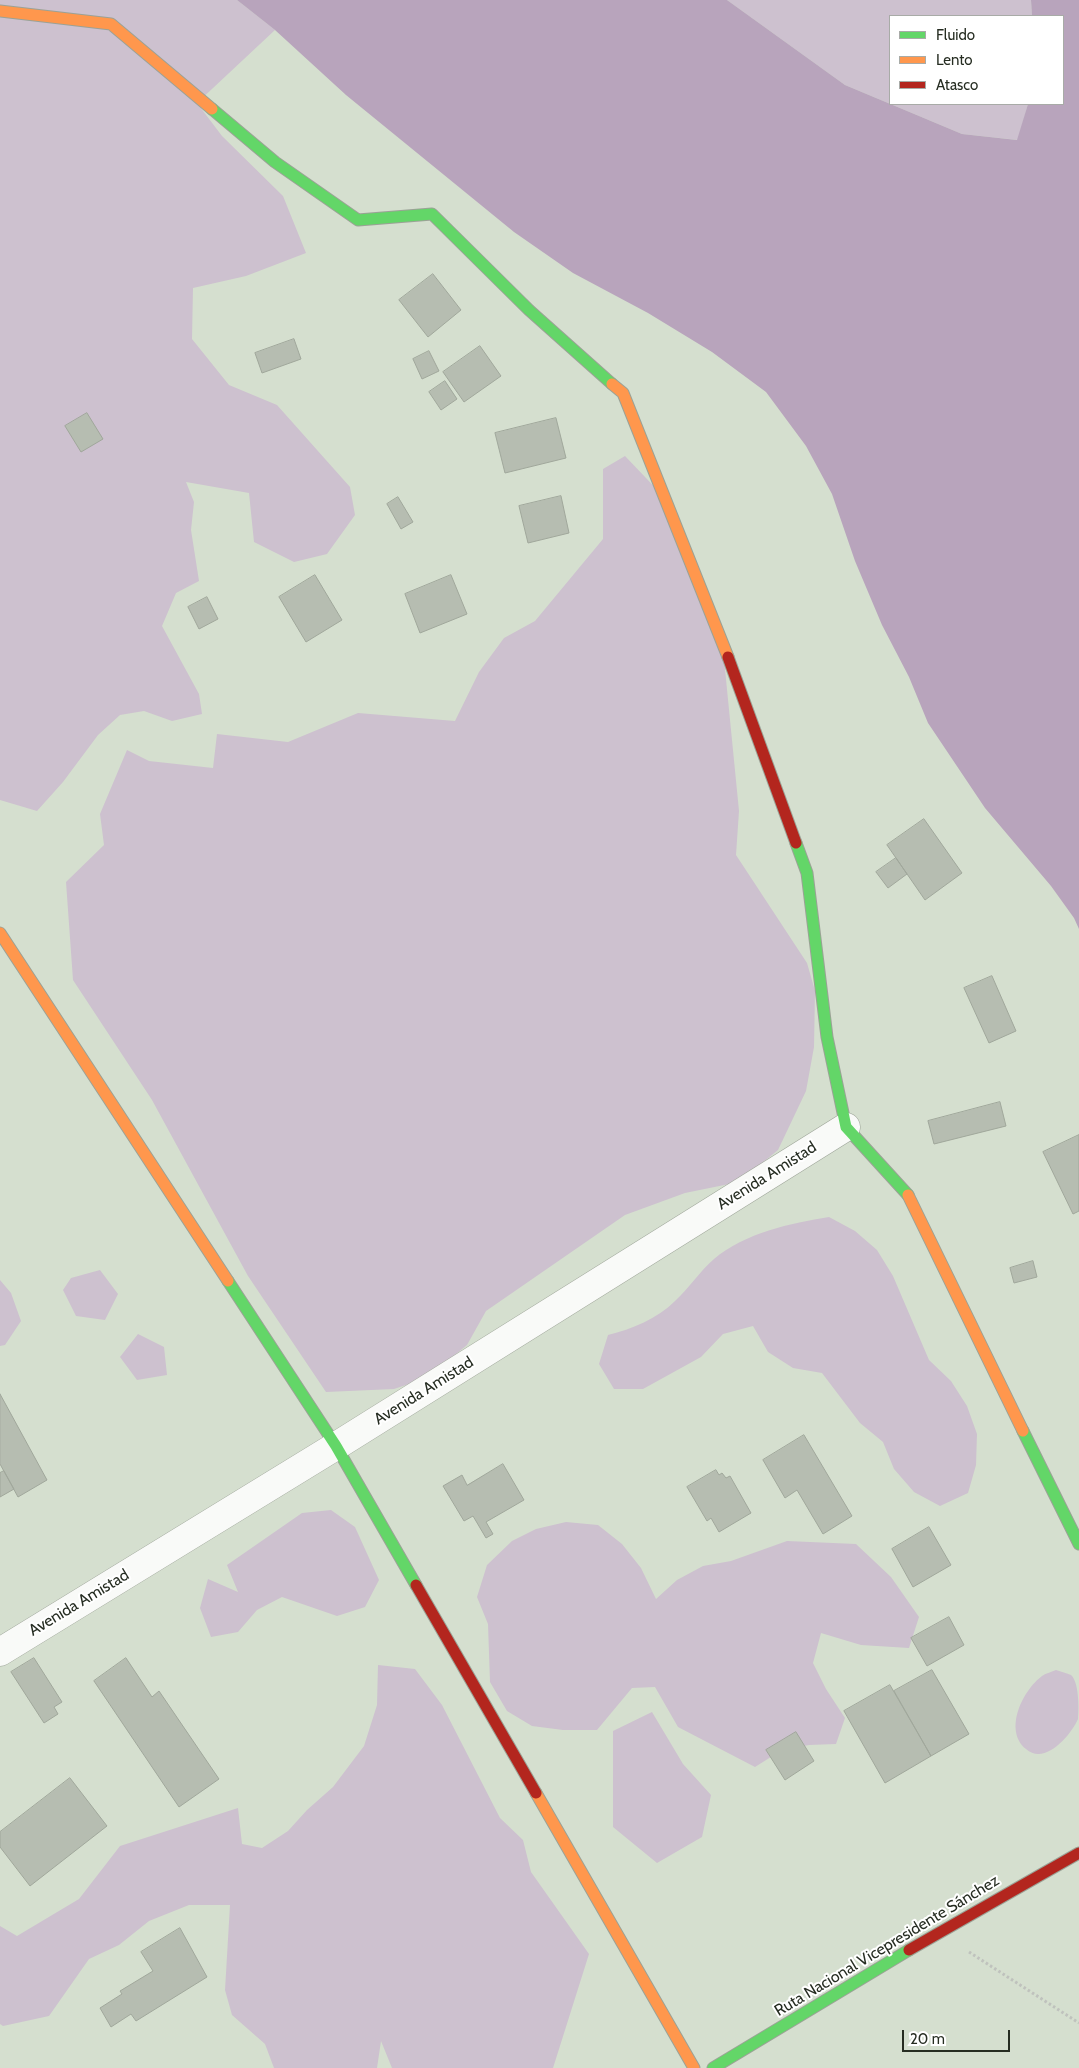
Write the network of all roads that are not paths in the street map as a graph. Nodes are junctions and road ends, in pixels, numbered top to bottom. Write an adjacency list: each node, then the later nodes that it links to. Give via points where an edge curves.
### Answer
1 (0, 11): 3 (street, via 111,24 275,162 358,220 432,214 530,310 623,392 711,612 806,873 827,1037)
2 (0, 933): 4 (street)
3 (846, 1127): 4 (street, Avenida Amistad); 5 (street, via 908,1195)
4 (336, 1446): 6 (street, Avenida Amistad); 8 (street)
5 (1079, 1544)
6 (0, 1652)
7 (1079, 1853): 9 (street, Ruta Nacional Vicepresidente Sánchez, via 940,1931)
8 (694, 2068)
9 (714, 2068)

